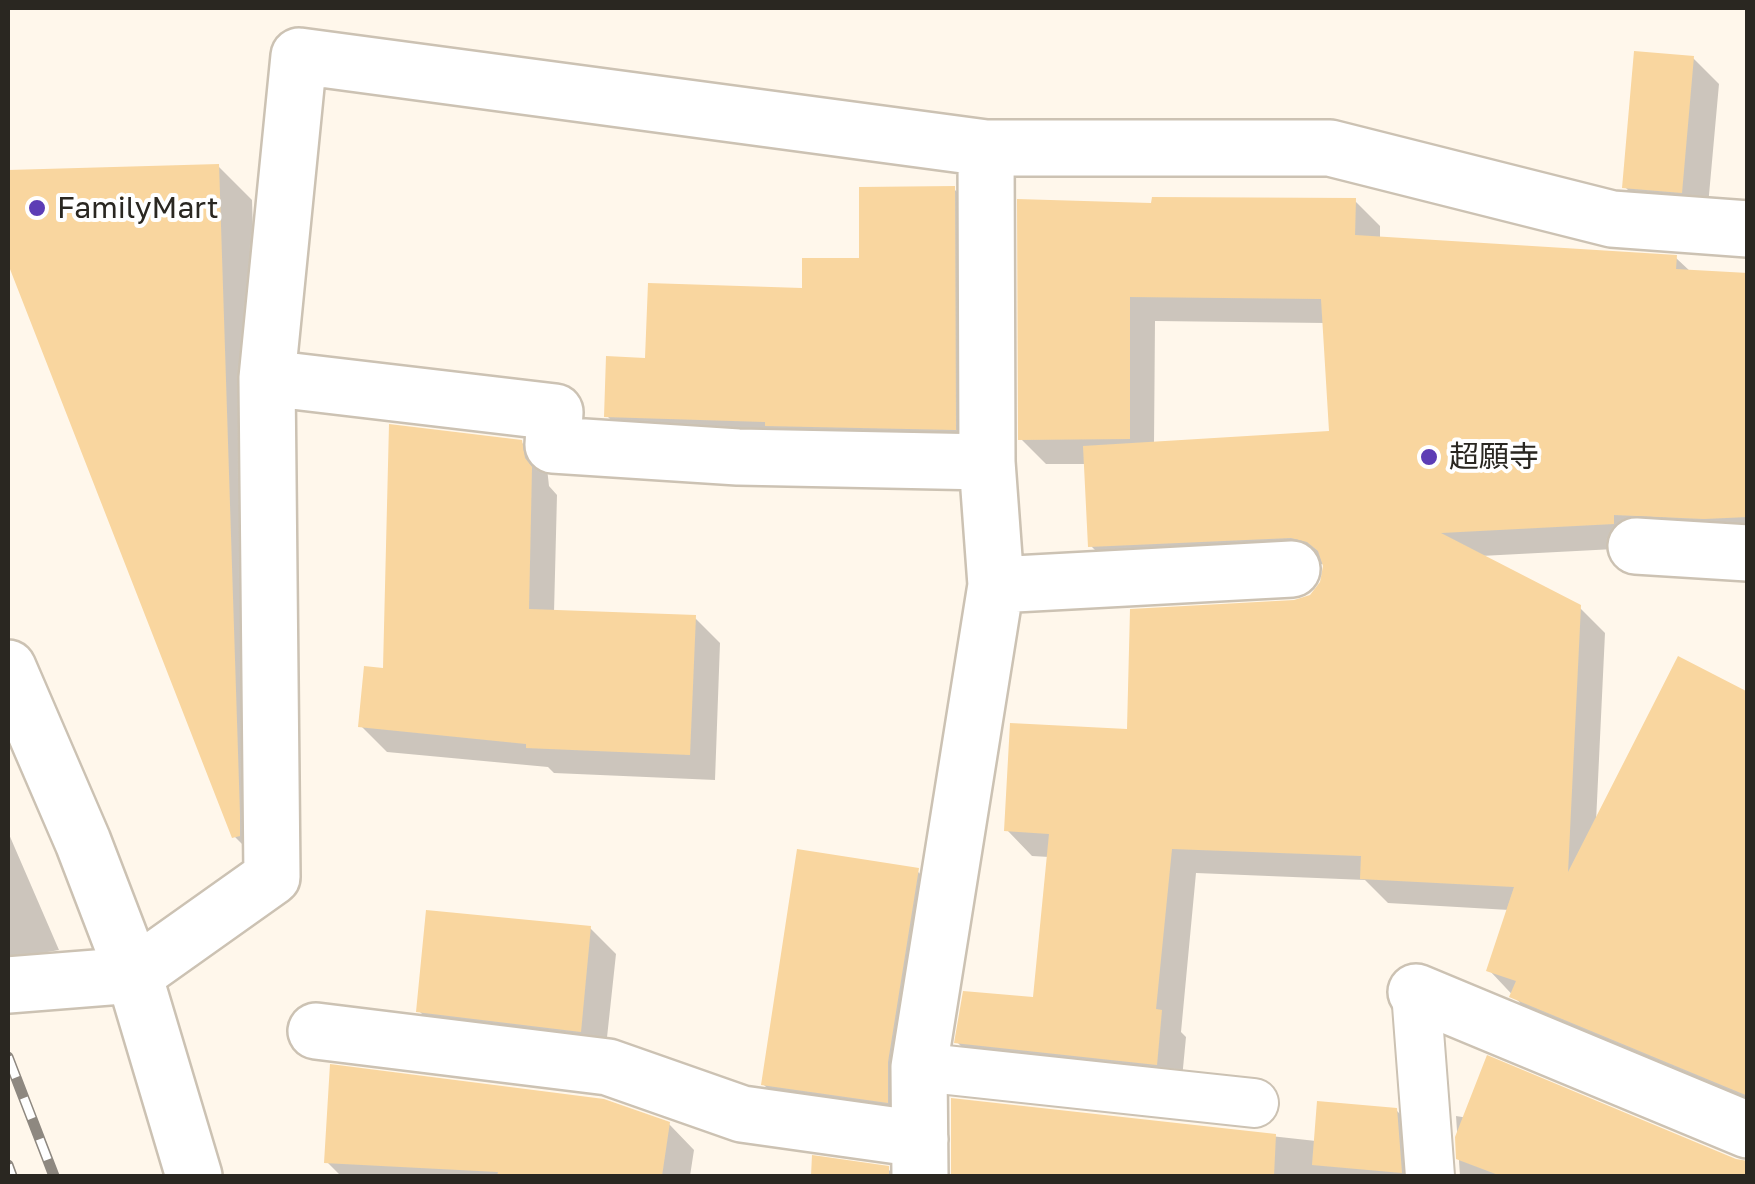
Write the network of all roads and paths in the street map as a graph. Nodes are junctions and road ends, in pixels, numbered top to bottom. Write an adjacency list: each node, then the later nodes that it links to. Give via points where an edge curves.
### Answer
1 (986, 148): 2 (street, via 1330,148 1612,218); 3 (street, via 299,56); 4 (street)
2 (1748, 230)
3 (267, 378): 4 (street, via 555,412 554,445); 10 (street, via 272,876)
4 (987, 462): 8 (street)
5 (1636, 546): 6 (street)
6 (1748, 554)
7 (1292, 569): 8 (street)
8 (996, 585): 14 (street)
9 (8, 668): 10 (street)
10 (134, 975): 11 (street); 18 (street)
11 (8, 984)
12 (1416, 992): 16 (street); 19 (lane)
13 (316, 1031): 17 (street, via 608,1067 742,1114)
14 (920, 1067): 15 (lane); 17 (street)
15 (1254, 1103)
16 (1748, 1130)
17 (920, 1158)
18 (194, 1176)
19 (1430, 1176)

